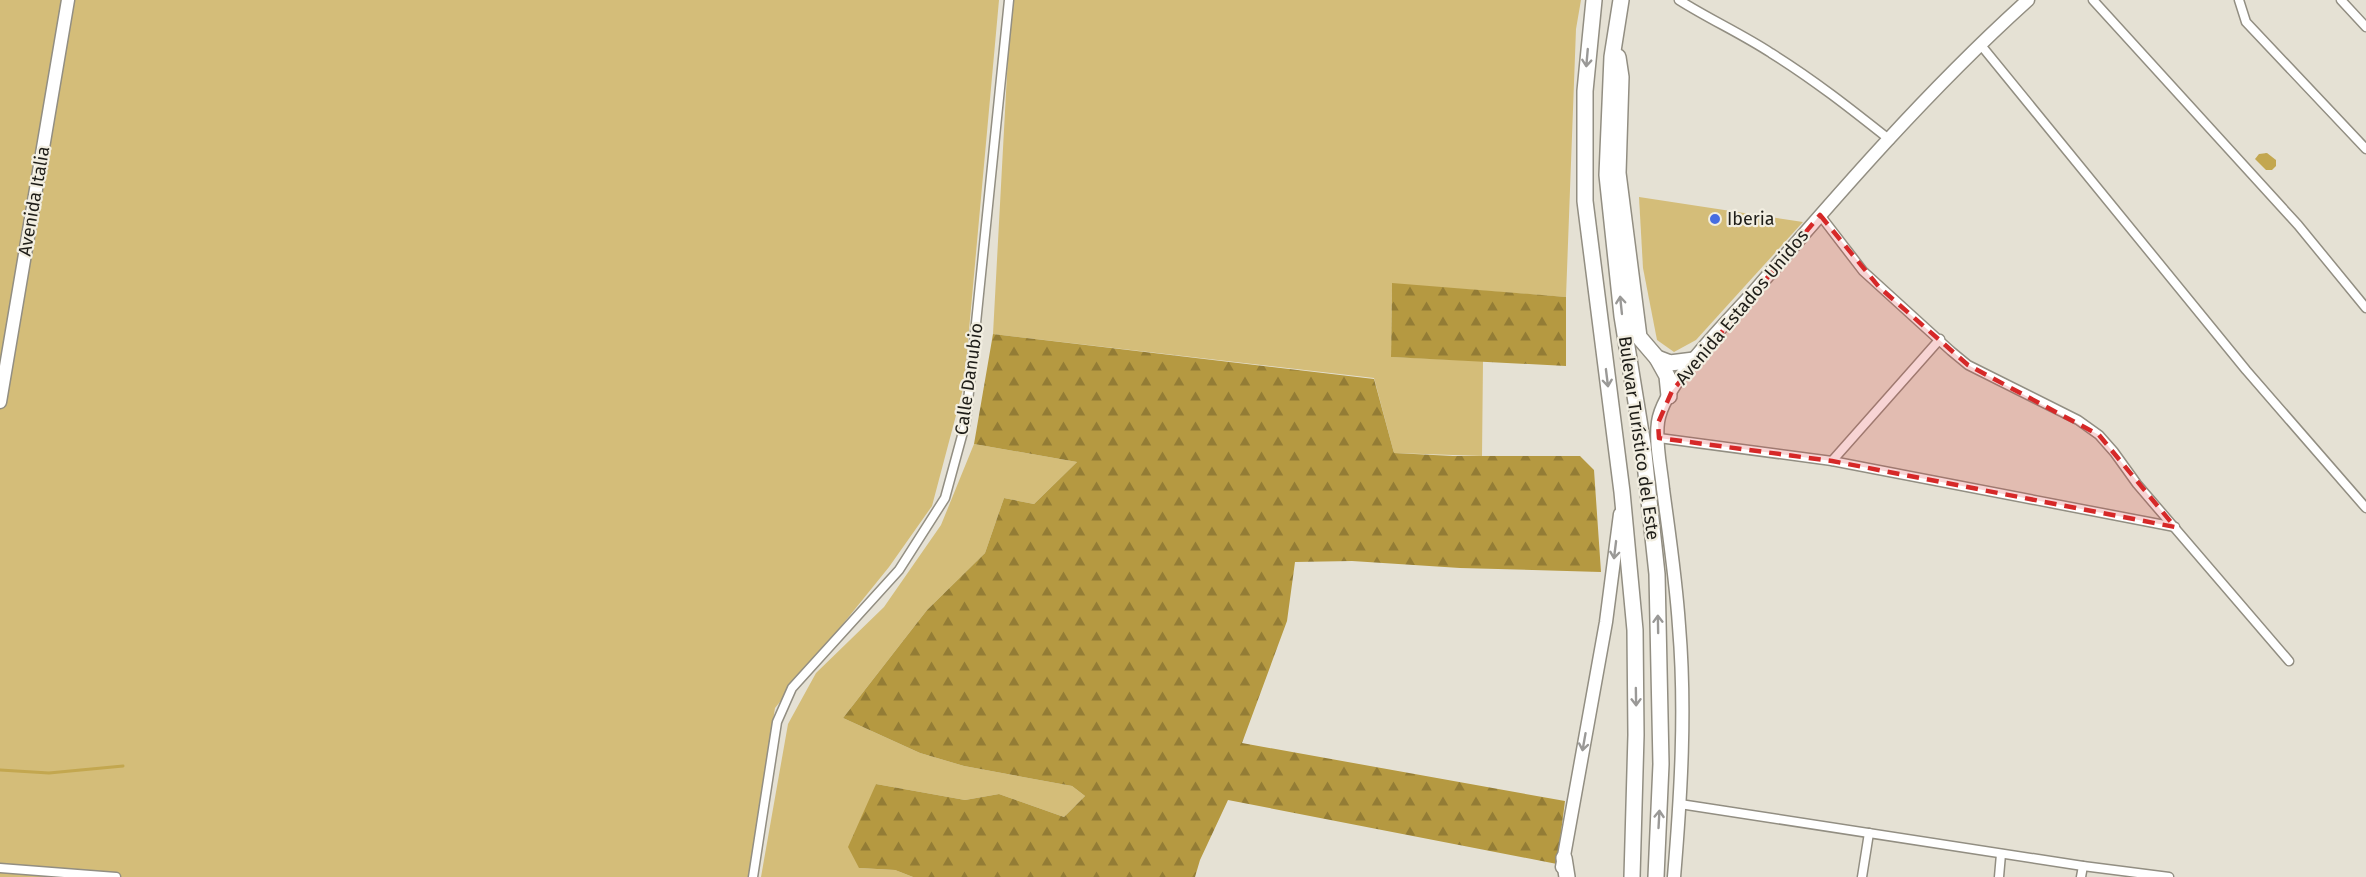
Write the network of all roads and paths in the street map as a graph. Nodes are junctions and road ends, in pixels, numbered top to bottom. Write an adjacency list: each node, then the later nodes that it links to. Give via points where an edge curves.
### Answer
1 (68, 0): 21 (street, Avenida Italia)
2 (1009, 0): 36 (street, Calle Danubio, via 966,422 945,498 900,570 792,688 777,722)
3 (1594, 0): 24 (highway, Bulevar Turístico del Este, one-way to 24, via 1585,91 1585,201)
4 (1621, 0): 11 (highway, Bulevar Turístico del Este)
5 (1679, 0): 13 (street, via 1769,51)
6 (2028, 0): 12 (street, Avenida Estados Unidos)
7 (2093, 0): 16 (street, via 2298,225)
8 (2239, 0): 14 (street, via 2246,22)
9 (2341, 0): 10 (street)
10 (2366, 27)
11 (1615, 34): 18 (highway, via 1621,77 1618,173 1639,337); 40 (highway, Bulevar Turístico del Este, one-way to 11, via 1661,764 1657,574 1643,445 1622,316 1608,175)
12 (1980, 44): 13 (street, Avenida Estados Unidos); 25 (street, via 2246,370)
13 (1890, 140): 15 (street, Avenida Estados Unidos)
14 (2366, 149)
15 (1820, 215): 17 (street, via 1863,271); 19 (street, Avenida Estados Unidos)
16 (2366, 308)
17 (1940, 339): 23 (street); 26 (street, via 1968,365 2078,420 2099,435)
18 (1657, 358): 19 (highway, via 1670,363); 20 (highway, via 1667,376)
19 (1694, 360): 20 (street, Avenida Estados Unidos)
20 (1669, 396): 22 (street, Avenida Estados Unidos, via 1658,423)
21 (0, 402)
22 (1659, 438): 23 (street); 28 (street, Avenida Estados Unidos, via 1680,628)
23 (1832, 461): 26 (street)
24 (1622, 492): 31 (street, one-way to 31, via 1606,622); 39 (highway, Bulevar Turístico del Este, one-way to 39, via 1635,630)
25 (2366, 508)
26 (2175, 527): 27 (street)
27 (2289, 661)
28 (1680, 804): 29 (street); 41 (street, Avenida Estados Unidos)
29 (1869, 833): 30 (street); 42 (street)
30 (2001, 854): 32 (street); 43 (street)
31 (1564, 858): 37 (street); 38 (highway)
32 (2083, 866): 34 (street); 44 (street)
33 (0, 868): 35 (street)
34 (2154, 876): 45 (street)
35 (116, 877)
36 (753, 877)
37 (1560, 877)
38 (1567, 877)
39 (1632, 877)
40 (1656, 877)
41 (1674, 877)
42 (1862, 877)
43 (1999, 877)
44 (2081, 877)
45 (2169, 877)

